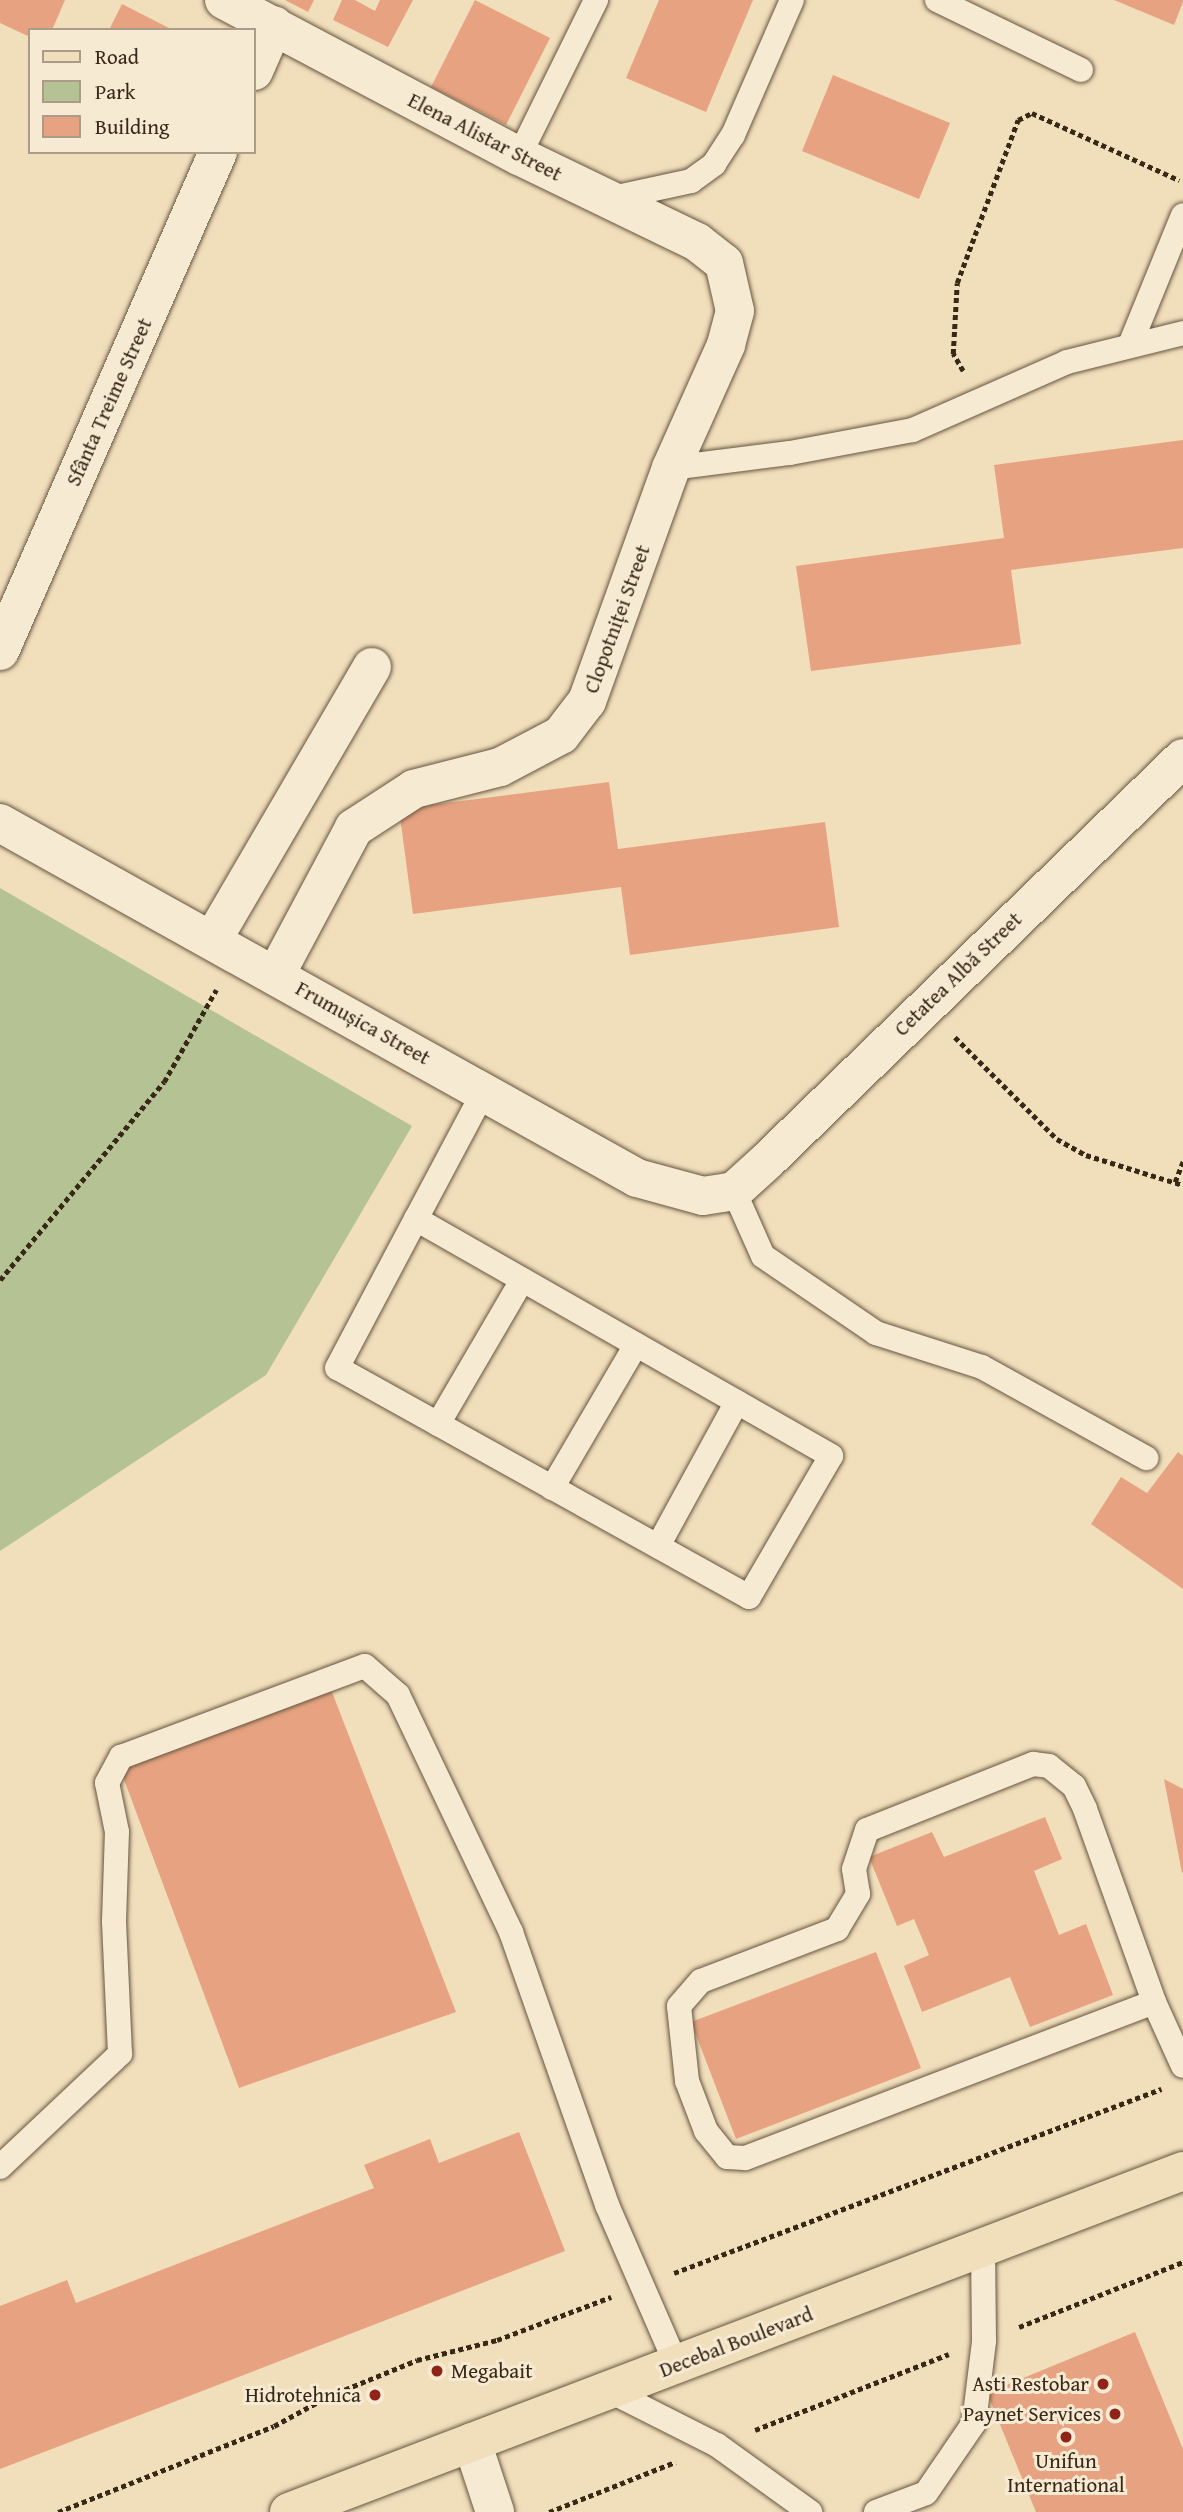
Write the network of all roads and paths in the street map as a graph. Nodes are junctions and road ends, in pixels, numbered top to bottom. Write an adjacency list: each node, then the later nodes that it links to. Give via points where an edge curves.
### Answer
1 (224, 0): 5 (street, Elena Alistar Street)
2 (596, 0): 9 (lane)
3 (792, 0): 11 (lane, via 733,135 714,164 691,181)
4 (937, 0): 7 (lane)
5 (274, 25): 6 (street); 9 (street, Elena Alistar Street)
6 (256, 66)
7 (1081, 70)
8 (217, 154): 18 (street, Sfânta Treime Street)
9 (519, 156): 11 (street, Elena Alistar Street)
10 (1183, 182): 16 (path, via 1032,113 1018,120 957,283 953,354)
11 (608, 199): 13 (street, Elena Alistar Street, via 697,242 724,263)
12 (1183, 215): 15 (lane)
13 (732, 285): 17 (street, Clopotniței Street, via 735,311 726,345)
14 (1183, 333): 15 (lane)
15 (1130, 345): 16 (lane, via 1067,362)
16 (978, 400): 17 (lane, via 945,418 886,436)
17 (671, 468): 23 (street, Clopotniței Street, via 608,651 587,701 561,735 500,767 414,789 354,828)
18 (0, 651)
19 (372, 667): 22 (street)
20 (1183, 758): 24 (street, Cetatea Albă Street)
21 (0, 823): 22 (street, Frumușica Street)
22 (224, 945): 23 (street, Frumușica Street); 31 (path, via 192,1039 164,1082)
23 (276, 974): 25 (street, Frumușica Street)
24 (924, 1006): 27 (path, via 1057,1139 1086,1155); 29 (street, Cetatea Albă Street)
25 (484, 1091): 29 (street, Frumușica Street, via 637,1178 703,1196); 30 (lane)
26 (1183, 1161): 27 (path)
27 (1175, 1182): 28 (path)
28 (1183, 1185)
29 (734, 1191): 36 (lane, via 763,1256 876,1333 982,1367)
30 (416, 1219): 32 (lane); 35 (lane, via 337,1368)
31 (0, 1280)
32 (522, 1280): 33 (lane); 35 (lane)
33 (636, 1345): 34 (lane); 37 (lane)
34 (737, 1402): 38 (lane); 38 (lane, via 831,1456 750,1597)
35 (438, 1424): 37 (lane)
36 (1146, 1458)
37 (552, 1488): 38 (lane)
38 (659, 1546)
39 (1154, 2002): 39 (lane, via 745,2158 727,2157 706,2131 687,2081 679,2006 701,1981 837,1929 858,1894 855,1869 867,1830 1033,1764 1055,1769 1074,1786); 40 (lane)
40 (1183, 2066)
41 (0, 2167): 46 (lane, via 120,2054 114,1921 117,1832 107,1783 121,1757 365,1666 398,1695 511,1932 607,2205)
42 (1183, 2171): 43 (main road, Decebal Boulevard)
43 (983, 2248): 45 (lane); 46 (main road, Decebal Boulevard)
44 (1183, 2262): 45 (path)
45 (984, 2341): 49 (path); 54 (lane, via 974,2423 926,2494)
46 (676, 2364): 47 (main road, Decebal Boulevard)
47 (610, 2391): 48 (main road, Decebal Boulevard); 49 (lane)
48 (472, 2442): 50 (main road, Decebal Boulevard); 51 (street)
49 (717, 2445): 52 (path); 53 (lane)
50 (289, 2512)
51 (495, 2512)
52 (549, 2512)
53 (810, 2512)
54 (876, 2512)

